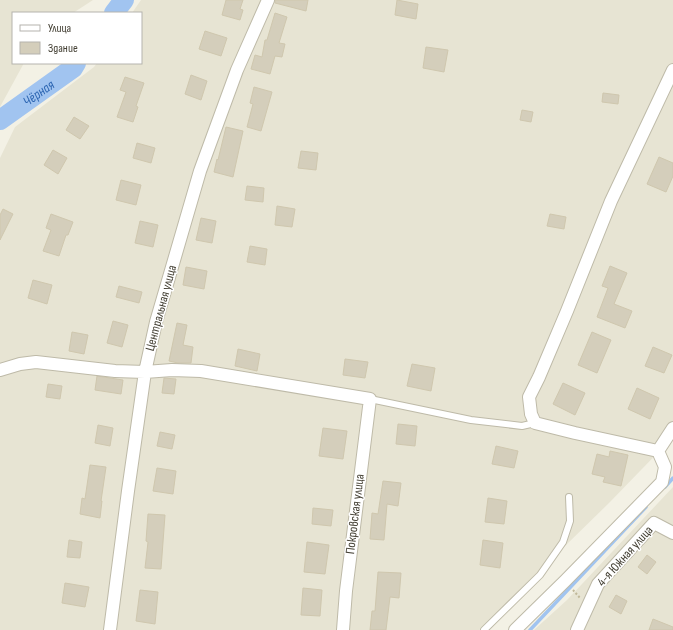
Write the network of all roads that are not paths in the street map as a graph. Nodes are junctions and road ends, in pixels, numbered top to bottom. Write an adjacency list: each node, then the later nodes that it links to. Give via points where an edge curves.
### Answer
1 (268, 0): 4 (street, Центральная улица, via 237,70 200,171 156,322)
2 (673, 70): 6 (street, via 611,201 567,312 529,397)
3 (0, 370): 4 (street, via 36,362)
4 (145, 372): 5 (street, via 202,371); 11 (street, Центральная улица)
5 (370, 399): 6 (lane, via 471,420 522,426); 12 (street, Покровская улица)
6 (535, 423): 8 (street)
7 (673, 428): 8 (street)
8 (658, 451): 14 (street, via 665,467 662,482)
9 (568, 497): 13 (lane, via 570,521 563,542 540,575)
10 (673, 533): 15 (street, 4-я Южная улица, via 654,523 598,584)
11 (110, 630)
12 (343, 630)
13 (484, 630)
14 (515, 630)
15 (577, 630)

